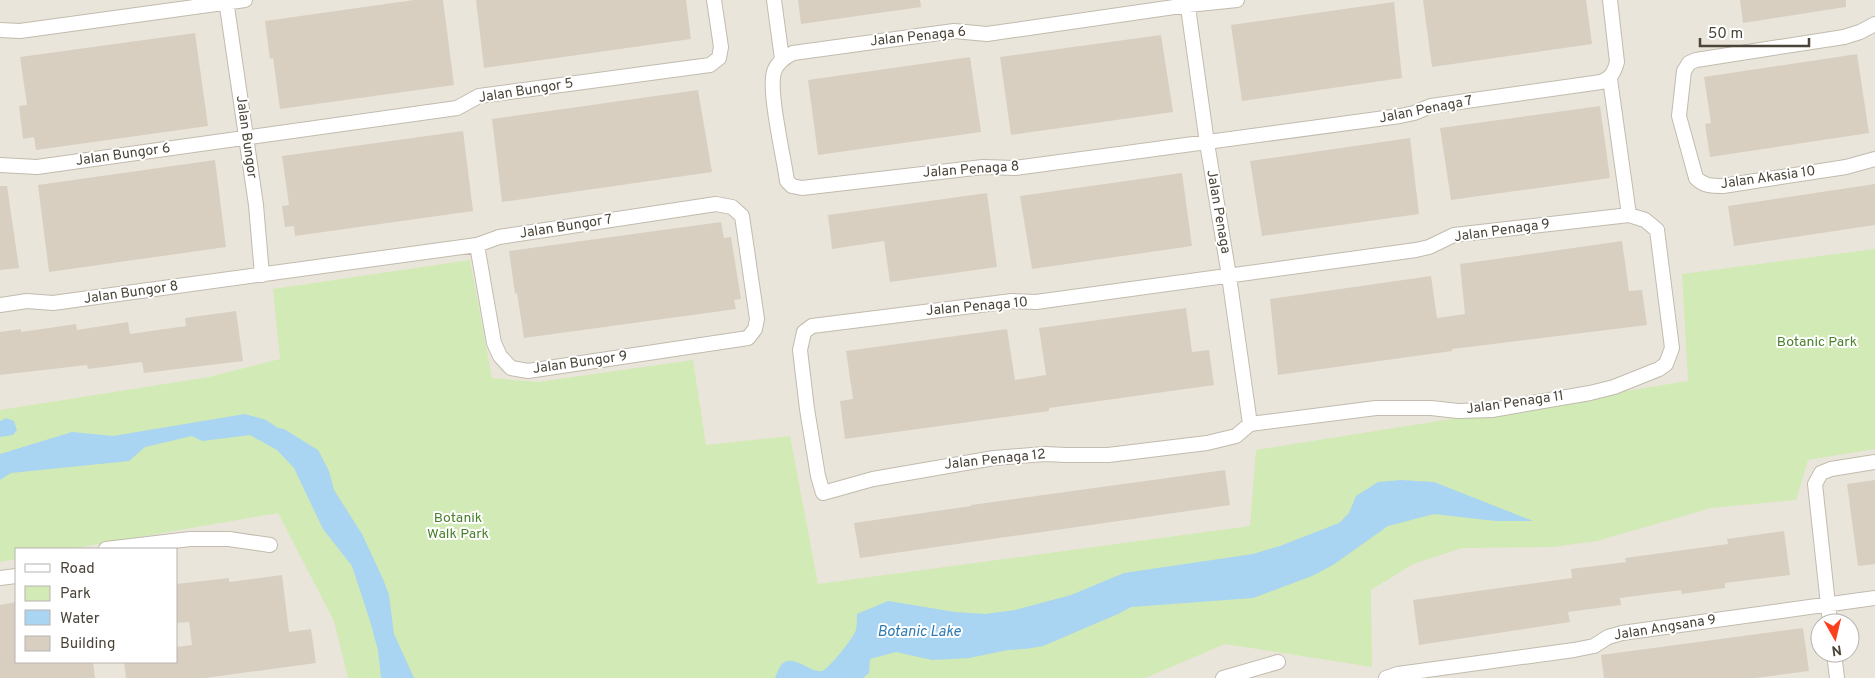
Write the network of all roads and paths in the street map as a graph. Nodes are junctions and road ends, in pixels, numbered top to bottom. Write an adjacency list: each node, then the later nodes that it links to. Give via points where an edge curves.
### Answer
1 (245, 0): 6 (street)
2 (714, 0): 12 (street, Jalan Bungor 5, via 720,47 719,58 710,65 479,96 457,108)
3 (774, 0): 10 (street)
4 (1237, 0): 7 (street, Jalan Penaga 6)
5 (1610, 0): 11 (street, via 1617,62)
6 (226, 2): 9 (street, via 20,31); 12 (street, Jalan Bungor)
7 (1188, 3): 10 (street, Jalan Penaga 6, via 987,34 944,32 793,53); 13 (street, Jalan Penaga)
8 (1875, 24): 14 (street, Jalan Akasia 10, via 1844,37 1689,63 1684,71 1679,116 1696,178 1710,186 1846,166)
9 (0, 30)
10 (782, 59): 13 (street, Jalan Penaga 8, via 774,71 773,87 779,131 787,181 802,188 983,166 1015,168)
11 (1610, 79): 13 (street, Jalan Penaga 7, via 1431,106 1400,116); 16 (street)
12 (246, 138): 15 (street, Jalan Bungor 6, via 37,167); 18 (street, Jalan Bungor)
13 (1206, 143): 19 (street, Jalan Penaga)
14 (1875, 158)
15 (0, 165)
16 (1628, 215): 19 (street, Jalan Penaga 9, via 1454,235 1416,250); 20 (street, Jalan Penaga 9, via 1645,220 1657,230)
17 (477, 245): 18 (street, Jalan Bungor 7); 22 (street, Jalan Bungor 9, via 494,343 511,368 528,370); 22 (street, Jalan Bungor 7, via 499,237 716,204 732,207 742,216 757,319)
18 (262, 275): 21 (street, Jalan Bungor 8, via 53,303 26,301)
19 (1229, 276): 23 (street, Jalan Penaga 10, via 1036,302 1012,301 812,326 804,332 800,350); 24 (street, Jalan Penaga)
20 (1663, 286): 24 (street, Jalan Penaga 11, via 1672,348 1670,357 1658,369 1614,387 1492,410 1376,408)
21 (0, 305)
22 (748, 338)
23 (807, 409): 24 (street, Jalan Penaga 12, via 823,493 881,477 994,458 1045,454 1108,455 1207,444 1236,436)
24 (1250, 424)
25 (1875, 462): 31 (street, via 1831,469 1821,473 1815,484)
26 (270, 545): 27 (street, via 190,539)
27 (114, 548)
28 (15, 576): 29 (street)
29 (0, 578)
30 (1875, 598): 31 (street, Jalan Angsana 9)
31 (1828, 604): 32 (street); 36 (street, Jalan Angsana 9, via 1622,633 1594,646 1574,650)
32 (1829, 613)
33 (1278, 662): 35 (street)
34 (1835, 663): 37 (street)
35 (1223, 678)
36 (1386, 678)
37 (1837, 678)

